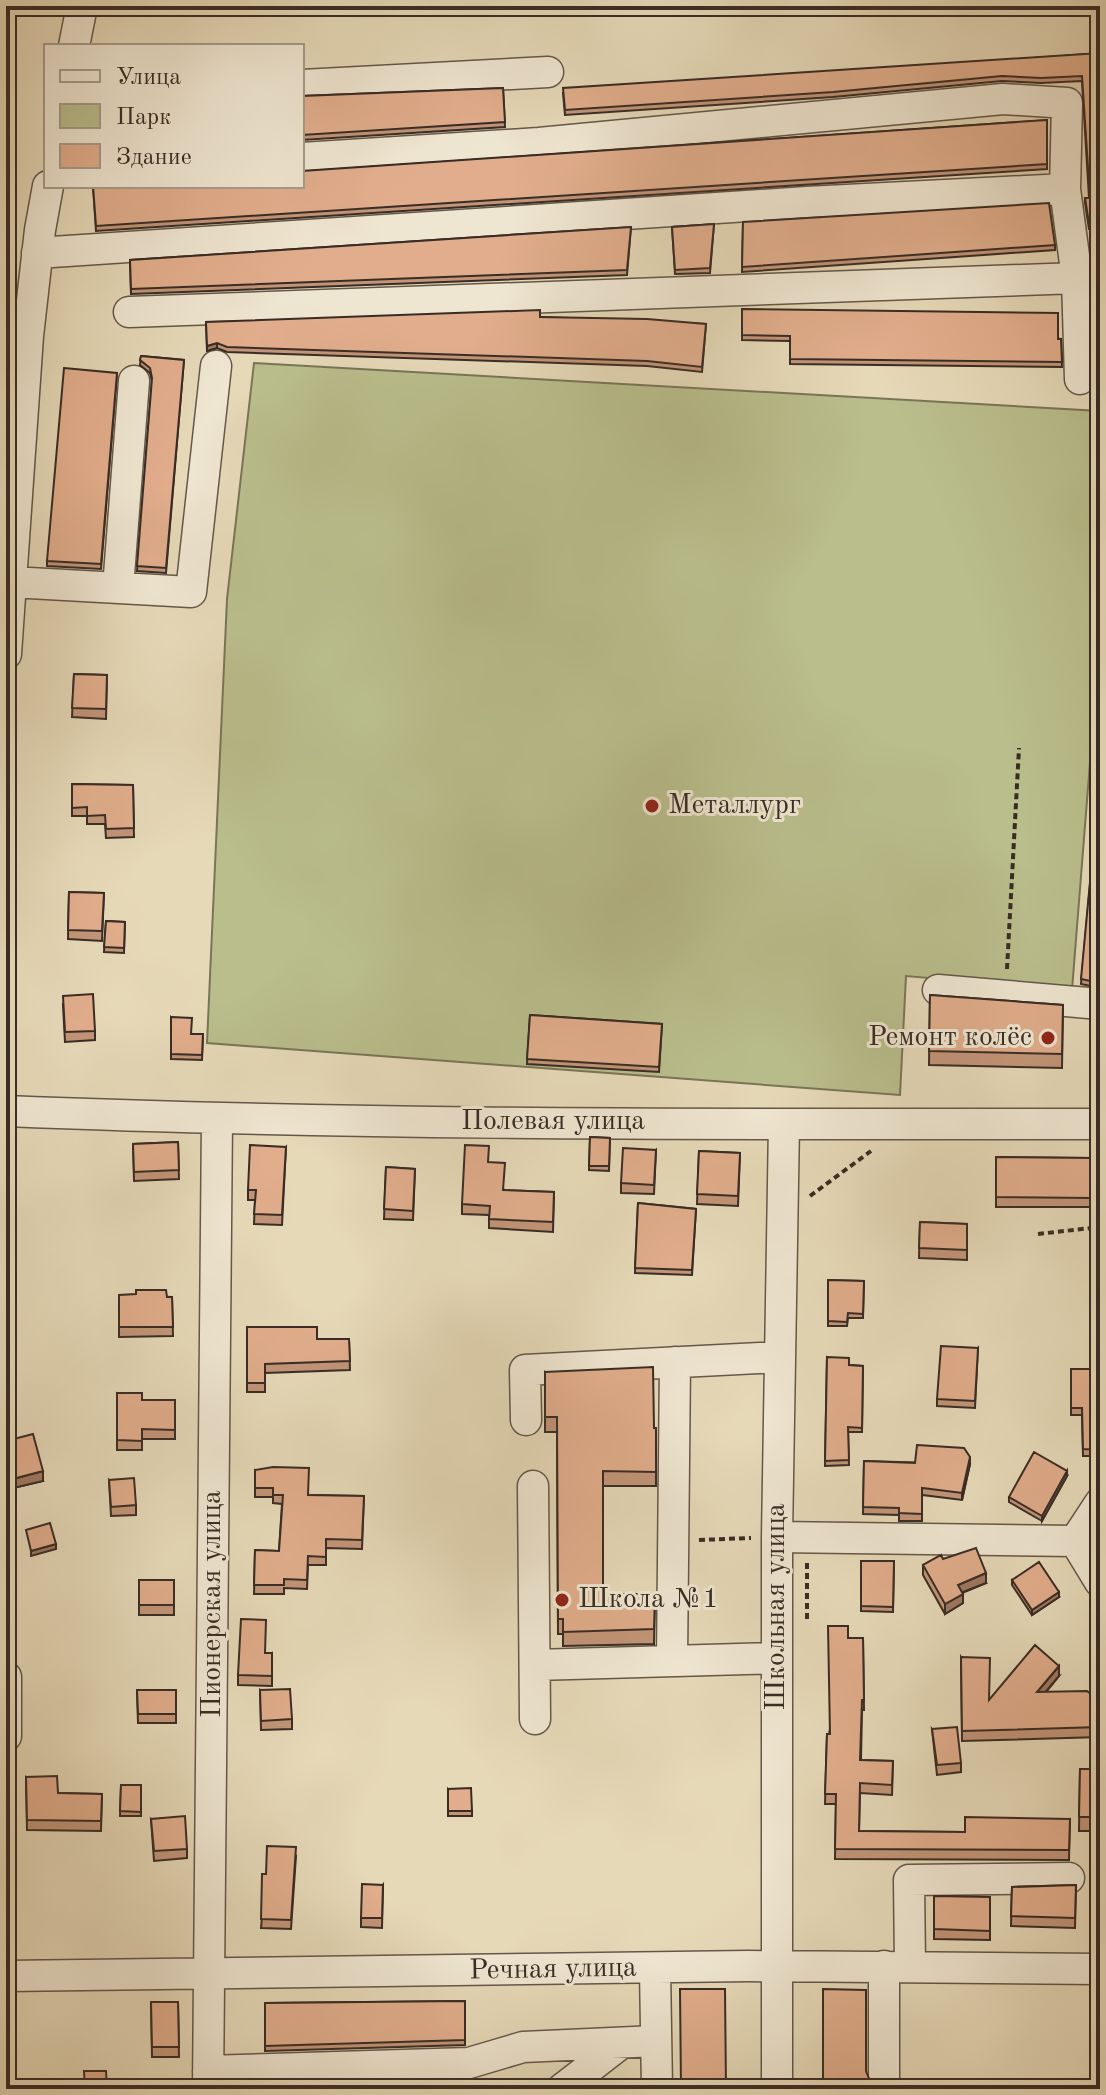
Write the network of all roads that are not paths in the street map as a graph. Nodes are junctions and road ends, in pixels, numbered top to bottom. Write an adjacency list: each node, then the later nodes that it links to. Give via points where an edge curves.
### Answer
1 (73, 9): 2 (street)
2 (74, 44)
3 (548, 72): 4 (street)
4 (304, 85)
5 (304, 158): 7 (street, via 539,143 1003,99 1067,103)
6 (48, 188): 8 (street)
7 (1065, 189): 8 (street); 9 (street)
8 (37, 253): 11 (street)
9 (1077, 278): 10 (street); 13 (street)
10 (129, 312)
11 (17, 336): 15 (street)
12 (216, 366): 16 (street, via 191,592)
13 (1080, 379)
14 (134, 381): 16 (street)
15 (11, 582): 16 (street); 17 (street)
16 (118, 588)
17 (6, 654)
18 (938, 990): 19 (street)
19 (1100, 1004)
20 (6, 1111): 21 (street, Полевая улица)
21 (217, 1119): 22 (street, Полевая улица); 44 (street, Пионерская улица)
22 (784, 1124): 23 (street, Полевая улица); 24 (street, Школьная улица)
23 (1100, 1124)
24 (780, 1357): 25 (street); 29 (street, Школьная улица)
25 (675, 1362): 26 (street, via 525,1370); 33 (street)
26 (526, 1420)
27 (533, 1486): 34 (street)
28 (1100, 1503): 30 (street)
29 (777, 1537): 30 (street); 32 (street, Школьная улица)
30 (1075, 1541): 31 (street)
31 (1100, 1582)
32 (777, 1658): 33 (street); 39 (street, Школьная улица)
33 (672, 1661): 34 (street)
34 (535, 1665): 36 (street)
35 (6, 1677): 37 (street)
36 (535, 1719)
37 (6, 1736)
38 (1069, 1878): 40 (street, via 909,1880)
39 (778, 1966): 40 (street, Речная улица); 41 (street, Речная улица); 50 (street, Школьная улица)
40 (897, 1966): 42 (street, Речная улица); 51 (street)
41 (655, 1969): 44 (street, Речная улица); 45 (street)
42 (1100, 1969)
43 (7, 1972): 44 (street, Речная улица)
44 (210, 1973): 47 (street, Пионерская улица)
45 (656, 2041): 46 (street); 49 (street)
46 (619, 2045): 47 (street, via 523,2047 469,2063); 48 (street)
47 (208, 2080)
48 (562, 2089)
49 (657, 2089)
50 (777, 2089)
51 (884, 2089)

